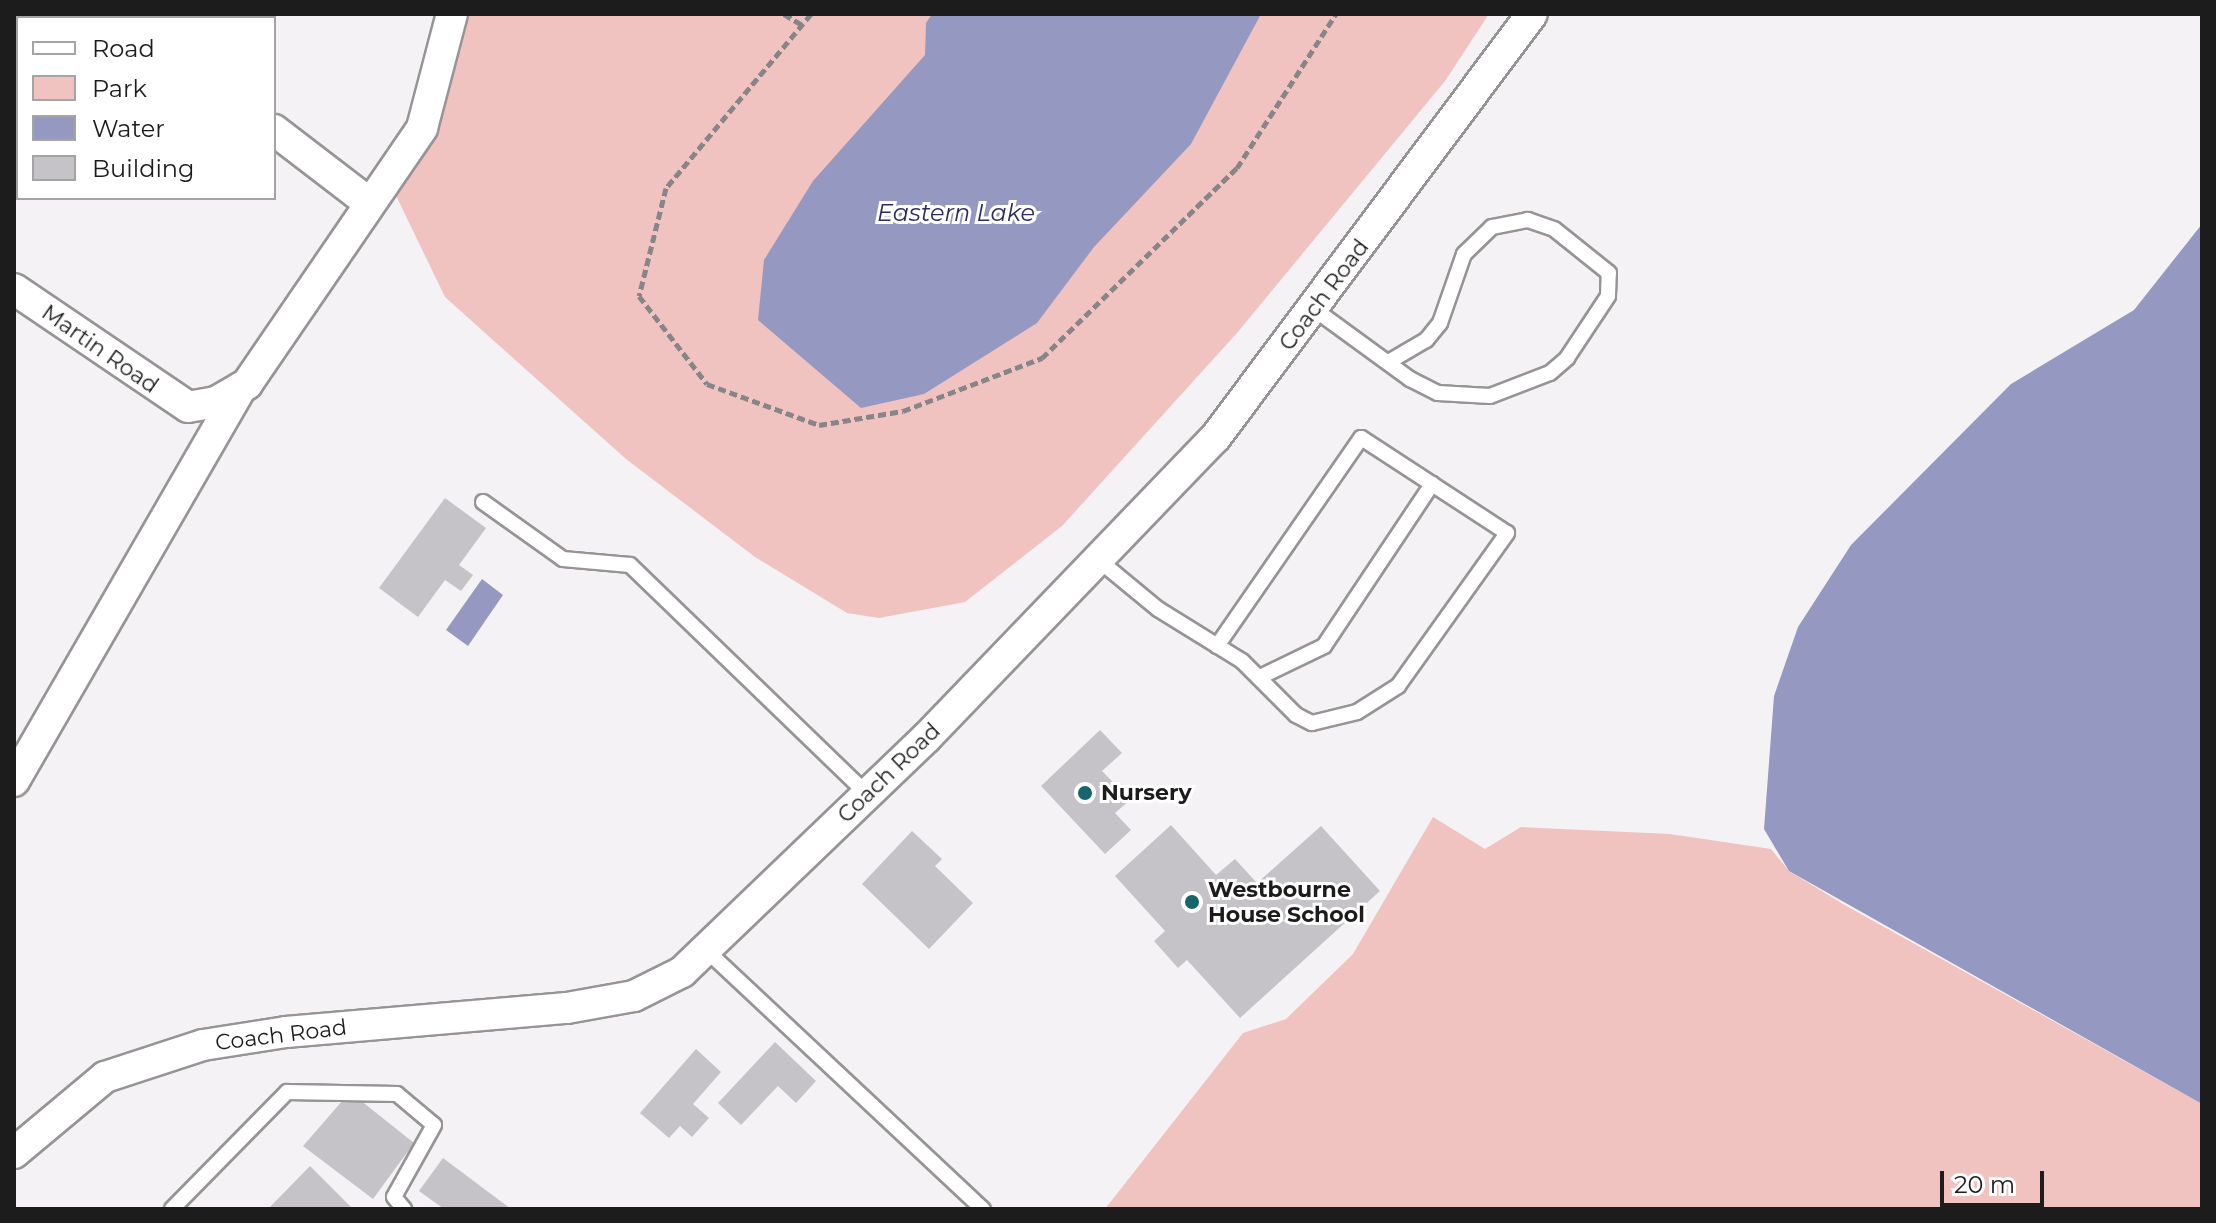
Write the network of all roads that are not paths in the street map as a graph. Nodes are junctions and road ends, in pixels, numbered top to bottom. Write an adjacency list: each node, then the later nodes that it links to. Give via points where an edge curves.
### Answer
1 (452, 14): 4 (street, via 422,128)
2 (1532, 14): 6 (street, Coach Road)
3 (276, 132): 4 (street)
4 (368, 202): 8 (street)
5 (14, 289): 8 (street, Martin Road, via 188,407 216,402)
6 (1314, 309): 7 (lane); 11 (street, Coach Road, via 1215,438)
7 (1390, 361): 7 (lane, via 1438,393 1465,398 1522,387 1567,358 1608,296 1609,273 1554,229 1528,220 1492,227 1464,254 1440,323 1426,340)
8 (241, 388): 14 (street)
9 (1432, 484): 12 (lane, via 1361,438); 13 (lane, via 1324,646); 13 (lane, via 1507,533 1398,686 1357,712 1312,723 1296,715)
10 (483, 502): 15 (lane, via 563,559 630,565)
11 (1101, 562): 12 (lane, via 1158,609); 15 (street, Coach Road)
12 (1217, 646): 13 (lane)
13 (1260, 677)
14 (17, 776)
15 (866, 793): 16 (street, Coach Road)
16 (707, 951): 17 (street, Coach Road, via 634,996 203,1045 105,1077); 20 (lane)
17 (14, 1153)
18 (172, 1209): 19 (lane, via 287,1092 397,1094 434,1125 394,1197)
19 (404, 1209)
20 (983, 1209)

